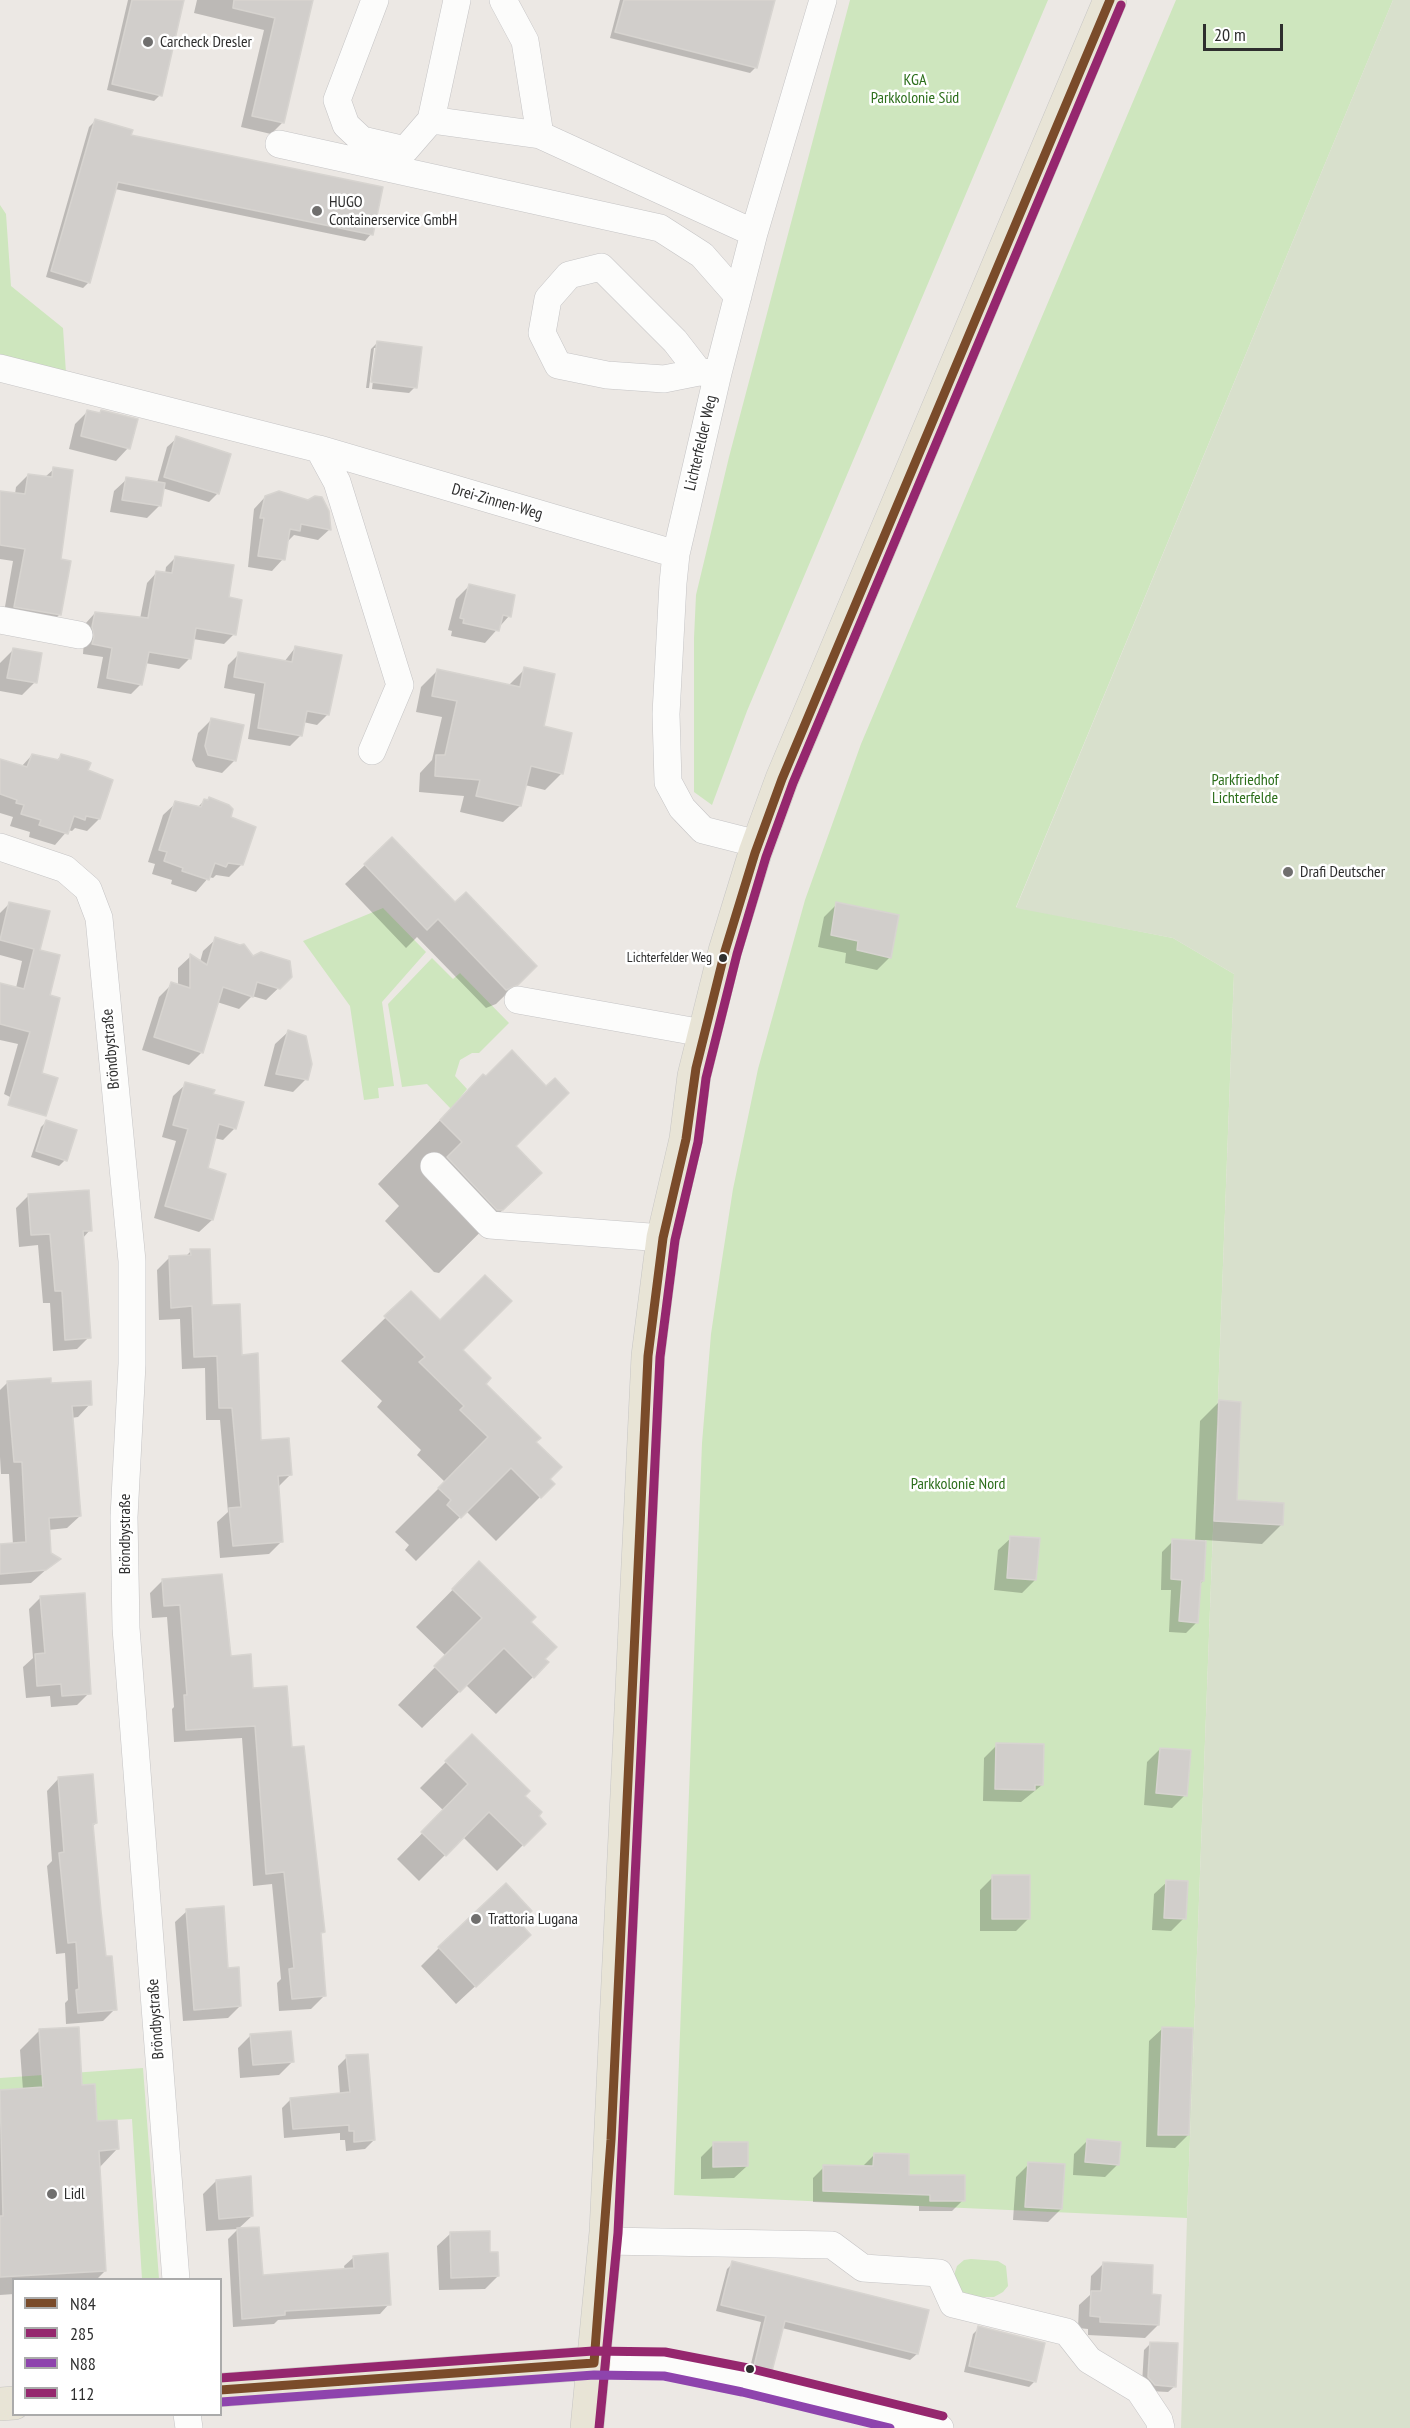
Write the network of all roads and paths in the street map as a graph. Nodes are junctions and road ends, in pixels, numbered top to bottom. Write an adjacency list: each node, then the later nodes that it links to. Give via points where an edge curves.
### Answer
1 (375, 0): 6 (street, via 337,100 346,125 362,140 405,150)
2 (456, 0): 6 (street)
3 (503, 0): 7 (street, via 525,41)
4 (823, 0): 9 (street, Lichterfelder Weg)
5 (1110, 0): 18 (main road, via 804,723)
6 (431, 120): 7 (street)
7 (540, 135): 9 (street)
8 (279, 144): 10 (street, via 660,228 702,255)
9 (754, 233): 10 (street, Lichterfelder Weg)
10 (738, 296): 12 (street, Lichterfelder Weg)
11 (0, 368): 13 (street, Drei-Zinnen-Weg)
12 (708, 372): 12 (street, via 664,379 607,375 558,365 542,333 548,299 569,275 601,267); 14 (street, Lichterfelder Weg)
13 (319, 449): 14 (street, Drei-Zinnen-Weg); 17 (street, via 337,482 399,685)
14 (676, 554): 18 (street, Lichterfelder Weg, via 666,714 668,782 682,808 703,830)
15 (0, 620): 16 (street)
16 (79, 636)
17 (372, 751)
18 (758, 844): 21 (main road)
19 (0, 847): 25 (street, Bröndbystraße, via 65,869 88,889 99,918 132,1261 132,1364 124,1526 126,1628)
20 (518, 1000): 21 (street)
21 (704, 1033): 23 (main road, via 686,1139)
22 (434, 1166): 23 (street, via 490,1225)
23 (663, 1238): 24 (main road, via 648,1356 641,1473)
24 (605, 2241): 26 (main road); 30 (street, via 832,2245 863,2268 939,2273 953,2304 1067,2332 1089,2360 1139,2390)
25 (176, 2278)
26 (594, 2363): 27 (main road); 28 (main road); 29 (street, via 665,2364 716,2373)
27 (222, 2390)
28 (586, 2428)
29 (940, 2428)
30 (1161, 2428)

